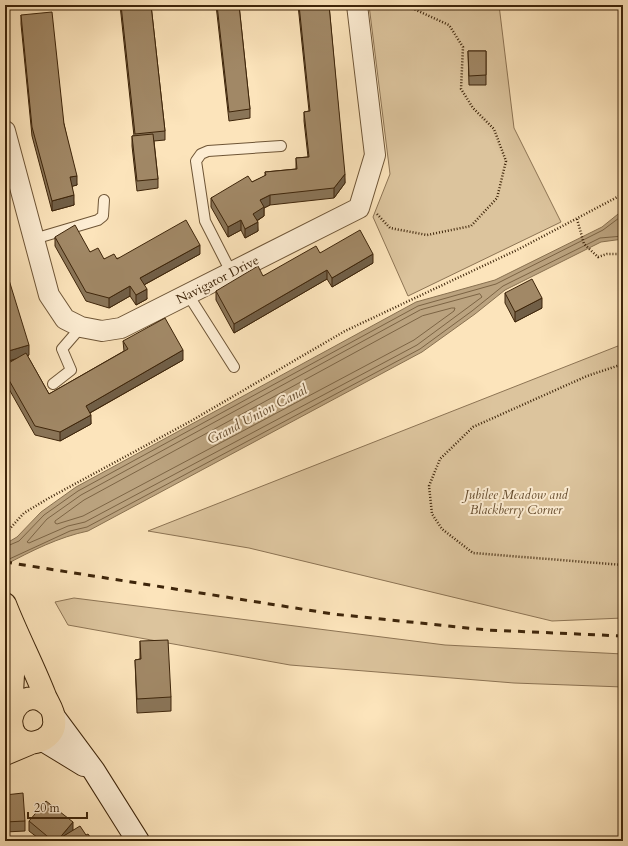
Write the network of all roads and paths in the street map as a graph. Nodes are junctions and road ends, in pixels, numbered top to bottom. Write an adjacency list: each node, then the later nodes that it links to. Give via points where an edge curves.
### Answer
1 (358, 5): 6 (street, Navigator Drive, via 375,155)
2 (405, 5): 6 (path, via 449,25 463,47 461,89 473,108 494,129 506,161 497,198 471,226 427,235 390,228)
3 (5, 131): 9 (street, Navigator Drive)
4 (281, 146): 11 (lane, via 208,151 201,154 196,161 205,221)
5 (623, 194): 8 (path)
6 (362, 199): 11 (street, Navigator Drive, via 359,208)
7 (104, 200): 9 (lane, via 103,216 98,220)
8 (577, 219): 10 (path, via 584,244 598,257); 17 (path, via 345,331 191,421 48,498 24,513)
9 (34, 239): 13 (street, Navigator Drive, via 49,295 65,319)
10 (623, 254)
11 (231, 272): 12 (street, Navigator Drive)
12 (187, 294): 13 (street, Navigator Drive, via 121,328 102,331); 15 (lane)
13 (82, 327): 16 (lane, via 62,349 71,370)
14 (623, 364): 18 (path, via 587,376 473,427 440,459 430,486 432,514 442,529 473,553)
15 (234, 366)
16 (53, 384)
17 (5, 534)
18 (623, 566)
19 (9, 614): 20 (main road); 21 (main road, via 13,675)
20 (52, 712): 21 (main road, via 40,699 28,698 18,703); 22 (main road, via 52,732); 24 (main road)
21 (9, 724): 22 (main road, via 15,736)
22 (37, 741): 23 (main road); 24 (main road)
23 (5, 754)
24 (94, 771): 25 (main road)
25 (138, 841)

